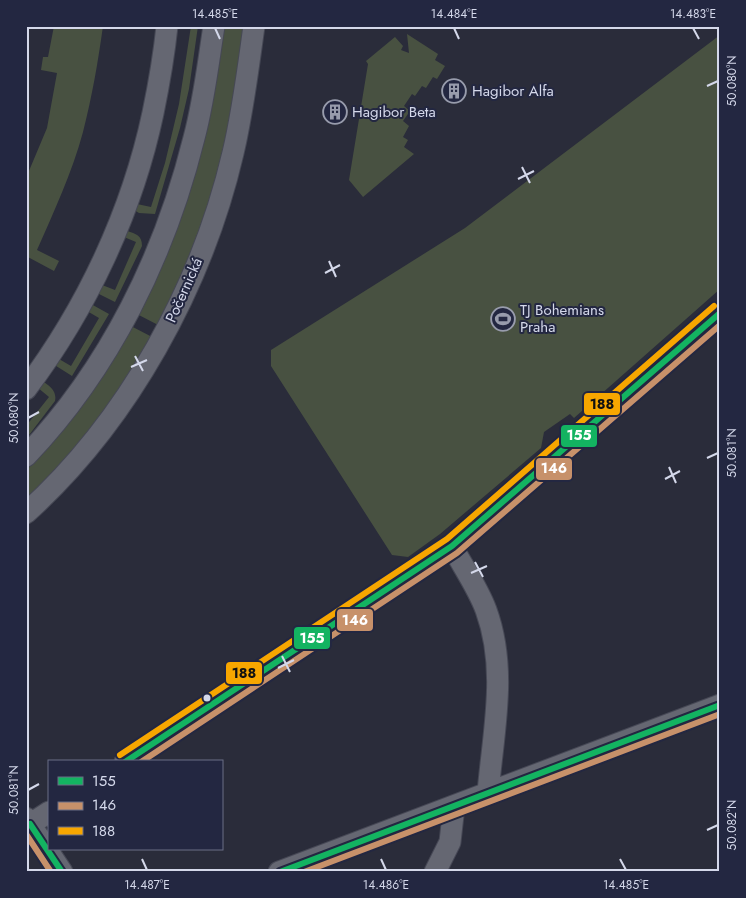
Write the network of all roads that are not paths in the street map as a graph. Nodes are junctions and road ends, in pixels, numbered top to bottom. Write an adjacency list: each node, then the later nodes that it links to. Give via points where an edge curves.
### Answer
1 (168, 26): 5 (street, via 153,114 122,217 86,294)
2 (214, 26): 6 (street, via 195,137 157,251 107,351 78,395)
3 (254, 26): 7 (street, Počernická, via 228,172 197,262 170,321 144,368 104,427)
4 (720, 313): 8 (street)
5 (26, 388)
6 (26, 456)
7 (26, 513)
8 (452, 546): 10 (street); 11 (street, via 485,608 497,662 498,709)
9 (720, 705): 11 (street)
10 (128, 760)
11 (488, 793): 12 (street)
12 (454, 806): 16 (street); 17 (street, via 450,842)
13 (48, 813): 14 (street)
14 (28, 823): 15 (street)
15 (62, 872)
16 (280, 872)
17 (435, 872)

